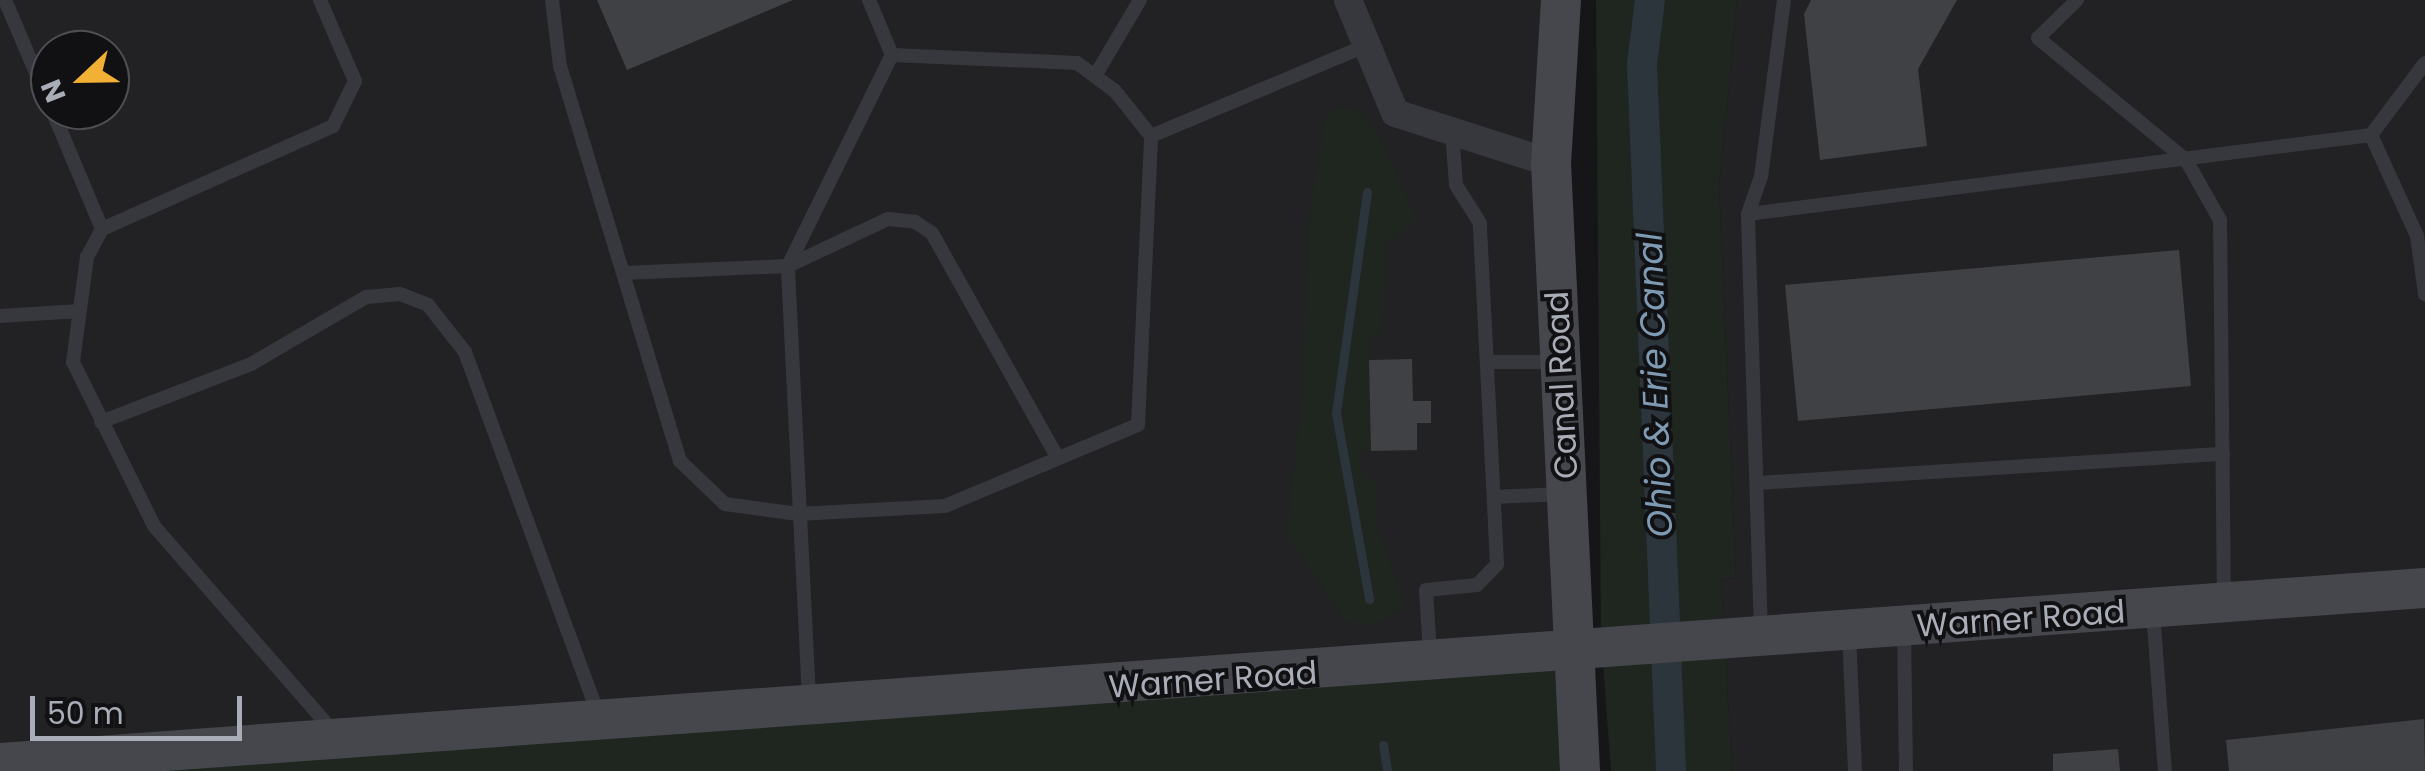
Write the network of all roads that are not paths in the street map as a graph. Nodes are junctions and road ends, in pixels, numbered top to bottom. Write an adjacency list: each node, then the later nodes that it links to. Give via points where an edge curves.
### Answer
1 (5, 0): 12 (lane)
2 (320, 0): 22 (lane, via 354,81 333,126)
3 (552, 0): 24 (lane, via 560,66)
4 (869, 0): 11 (lane)
5 (1140, 0): 14 (lane)
6 (1348, 0): 10 (street)
7 (1561, 0): 20 (main road, Canal Road)
8 (1784, 0): 21 (lane, via 1761,177)
9 (2077, 0): 19 (lane, via 2038,38)
10 (1367, 45): 16 (street, via 1395,114); 18 (lane)
11 (892, 55): 14 (lane, via 1077,63); 23 (lane)
12 (30, 59)
13 (2425, 64): 17 (lane)
14 (1095, 76): 18 (lane)
15 (60, 130): 22 (lane)
16 (1452, 131): 20 (street); 28 (lane, via 1456,185 1480,224)
17 (2370, 135): 19 (lane); 25 (lane, via 2417,236)
18 (1150, 136): 32 (lane, via 1138,425)
19 (2186, 160): 21 (lane); 31 (lane, via 2220,220)
20 (1551, 162): 29 (main road, Canal Road)
21 (1748, 214): 33 (lane)
22 (102, 229): 26 (lane, via 87,257)
23 (788, 266): 24 (lane); 32 (lane, via 888,220 932,232); 36 (lane)
24 (622, 272): 36 (lane, via 680,461 725,504)
25 (2425, 294)
26 (80, 311): 27 (lane); 30 (lane, via 73,362)
27 (0, 316)
28 (1488, 362): 29 (lane); 35 (lane)
29 (1560, 362): 34 (main road, Canal Road)
30 (101, 422): 46 (lane, via 252,364 366,297 400,294 428,305 465,352); 47 (lane, via 154,526)
31 (2223, 454): 33 (lane); 38 (lane)
32 (1058, 458): 36 (lane, via 945,506)
33 (1756, 483): 42 (lane)
34 (1567, 494): 35 (lane); 43 (main road, Canal Road)
35 (1494, 497): 44 (lane, via 1497,564 1489,578 1426,590)
36 (798, 514): 45 (lane)
37 (2425, 588): 38 (main road, Warner Road)
38 (2224, 604): 39 (main road, Warner Road)
39 (2153, 609): 40 (main road, Warner Road); 52 (lane)
40 (1904, 628): 41 (main road, Warner Road); 51 (lane)
41 (1849, 632): 42 (main road, Warner Road); 50 (lane)
42 (1762, 639): 43 (main road, Warner Road)
43 (1589, 654): 44 (main road, Warner Road); 49 (main road, Canal Road)
44 (1430, 665): 45 (main road, Warner Road)
45 (809, 708): 46 (main road, Warner Road)
46 (601, 722): 47 (main road, Warner Road)
47 (341, 740): 48 (main road, Warner Road)
48 (0, 763)
49 (1580, 771)
50 (1854, 771)
51 (1906, 771)
52 (2165, 771)

